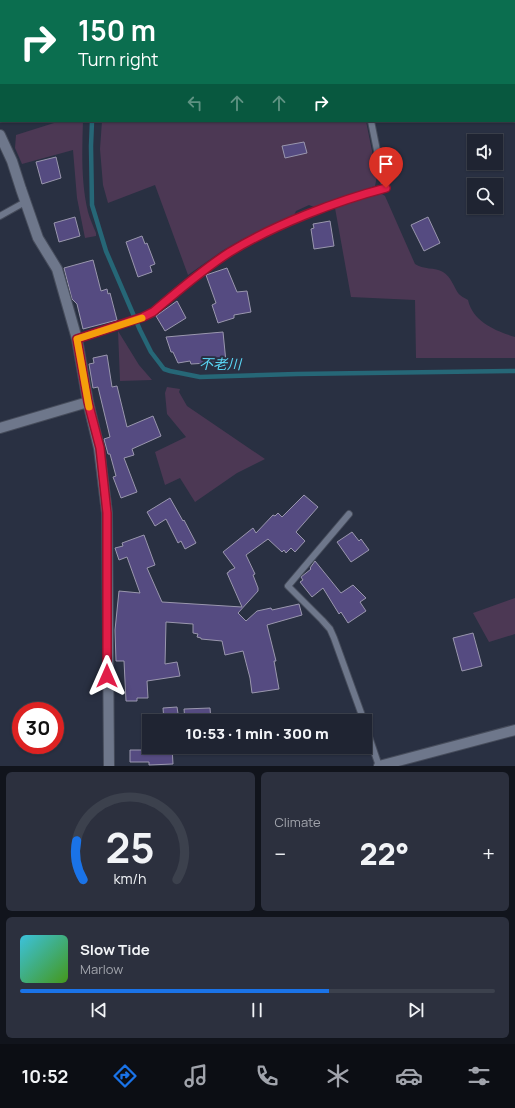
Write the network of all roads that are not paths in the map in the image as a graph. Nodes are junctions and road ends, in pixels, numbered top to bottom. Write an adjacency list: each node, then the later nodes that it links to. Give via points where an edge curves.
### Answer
1 (371, 122): 5 (lane, via 386,188 322,209 256,238 230,252 153,312)
2 (0, 135): 3 (street, via 12,161)
3 (25, 202): 4 (lane); 5 (street, via 38,238 57,269)
4 (0, 216)
5 (77, 339): 6 (street)
6 (88, 402): 7 (street); 12 (street, via 100,448 107,513)
7 (0, 428)
8 (349, 514): 9 (lane, via 288,586 330,629)
9 (361, 714)
10 (515, 730): 13 (street)
11 (372, 746): 13 (lane)
12 (109, 766)
13 (379, 766)

